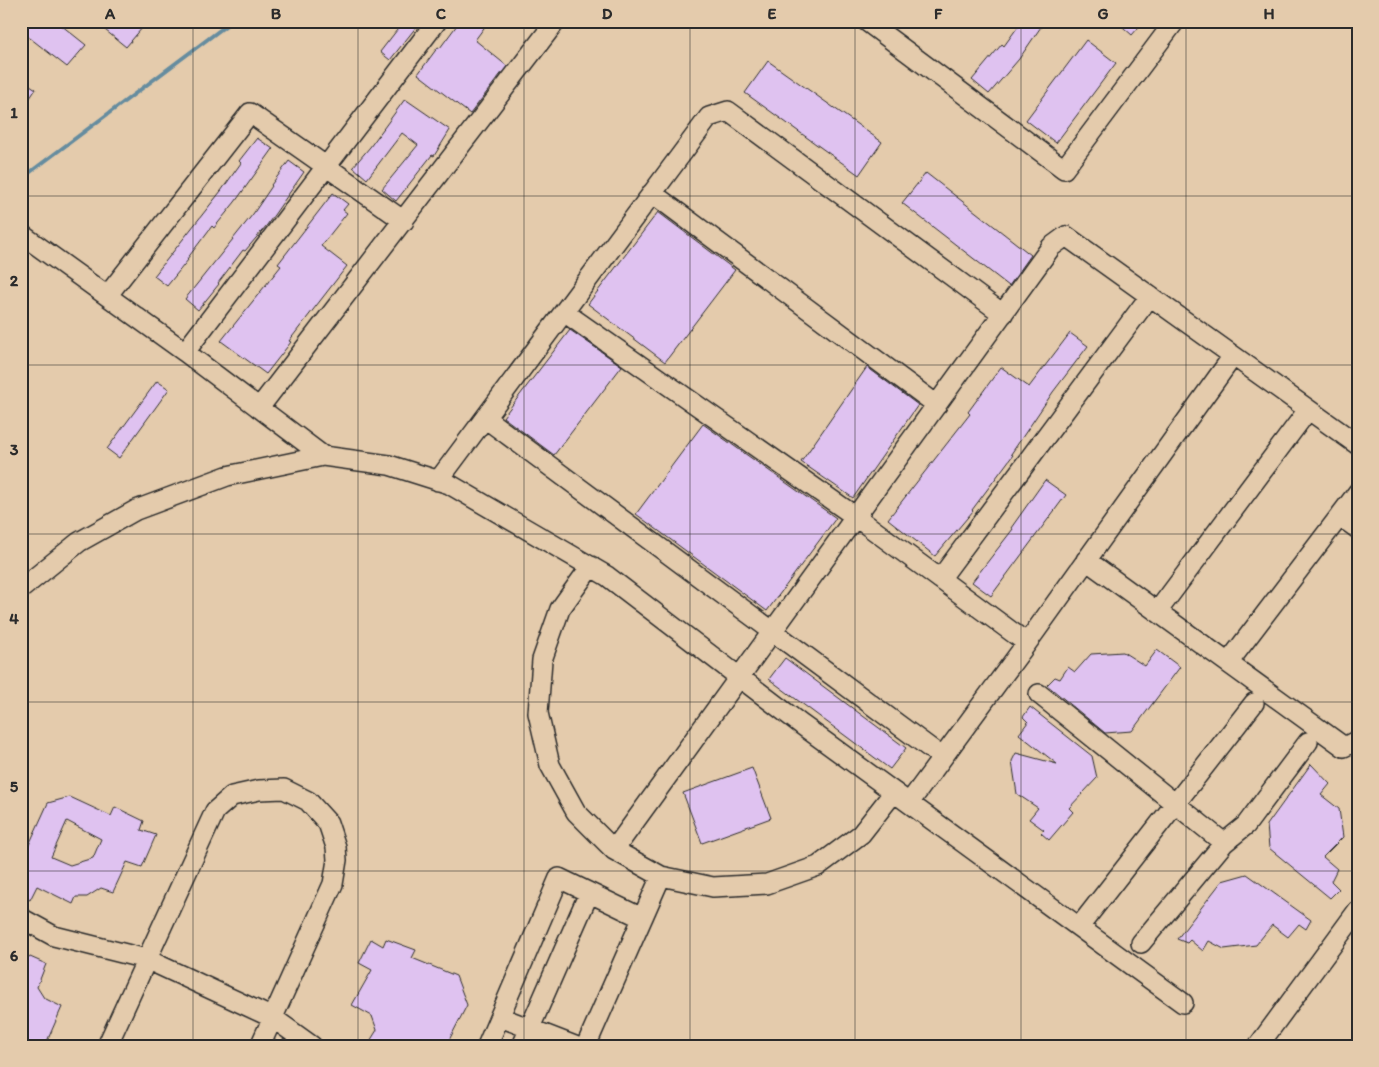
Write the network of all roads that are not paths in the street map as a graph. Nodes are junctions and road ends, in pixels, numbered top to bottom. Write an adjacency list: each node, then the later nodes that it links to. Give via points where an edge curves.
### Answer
1 (436, 21): 5 (street)
2 (556, 21): 7 (street)
3 (866, 21): 4 (street, via 1064,169)
4 (1175, 21)
5 (326, 167): 7 (street); 9 (street, via 250,114); 13 (street)
6 (652, 193): 11 (street); 12 (street, via 709,117 728,112); 15 (street)
7 (404, 220): 16 (street)
8 (21, 234): 9 (street)
9 (107, 296): 13 (street)
10 (1150, 296): 12 (street, via 1066,236 1051,247); 14 (street); 28 (street)
11 (564, 312): 18 (street); 24 (street)
12 (1003, 314): 15 (street)
13 (186, 352): 16 (street)
14 (1233, 356): 17 (street); 26 (street)
15 (937, 405): 24 (street)
16 (259, 408): 20 (street)
17 (1308, 410): 19 (street); 30 (street)
18 (485, 418): 21 (street); 31 (street)
19 (1358, 445)
20 (323, 456): 21 (street, via 389,465); 29 (street, via 227,476 136,510 79,542)
21 (438, 481): 27 (street, via 449,484)
22 (1358, 492): 23 (street)
23 (1340, 516): 25 (street); 33 (street)
24 (856, 517): 28 (street); 31 (street)
25 (1358, 529)
26 (1086, 560): 30 (street); 32 (street)
27 (591, 566): 34 (street); 43 (street, via 560,609 542,660 538,713 550,765 576,812)
28 (940, 579): 32 (street)
29 (21, 589)
30 (1158, 612): 33 (street)
31 (773, 632): 34 (street); 39 (street)
32 (1027, 643): 39 (street)
33 (1228, 663): 37 (street, via 1344,747)
34 (740, 677): 40 (street); 43 (street)
35 (1039, 694): 41 (street)
36 (1254, 703): 41 (street)
37 (1358, 740)
38 (1308, 742): 42 (street, via 1246,825)
39 (942, 757): 40 (street)
40 (902, 798): 44 (street, via 818,866 767,884 713,887); 49 (street)
41 (1175, 804): 42 (street); 49 (street)
42 (1224, 843): 50 (street)
43 (614, 850): 44 (street)
44 (661, 876): 48 (street)
45 (589, 893): 48 (street); 53 (street, via 559,878); 55 (street)
46 (1358, 910): 63 (street)
47 (21, 918): 51 (street, via 54,936)
48 (642, 918): 62 (street)
49 (1079, 927): 52 (street)
50 (1141, 943)
51 (146, 959): 54 (street); 54 (street, via 215,811 232,796 284,789 308,801 328,823 337,860 333,884); 56 (street)
52 (1183, 1003)
53 (500, 1017): 55 (street); 59 (street)
54 (273, 1018): 57 (street); 58 (street)
55 (529, 1028): 60 (street); 61 (street)
56 (107, 1046)
57 (260, 1046)
58 (312, 1046)
59 (487, 1046)
60 (522, 1046)
61 (575, 1046)
62 (586, 1046)
63 (1258, 1046)

